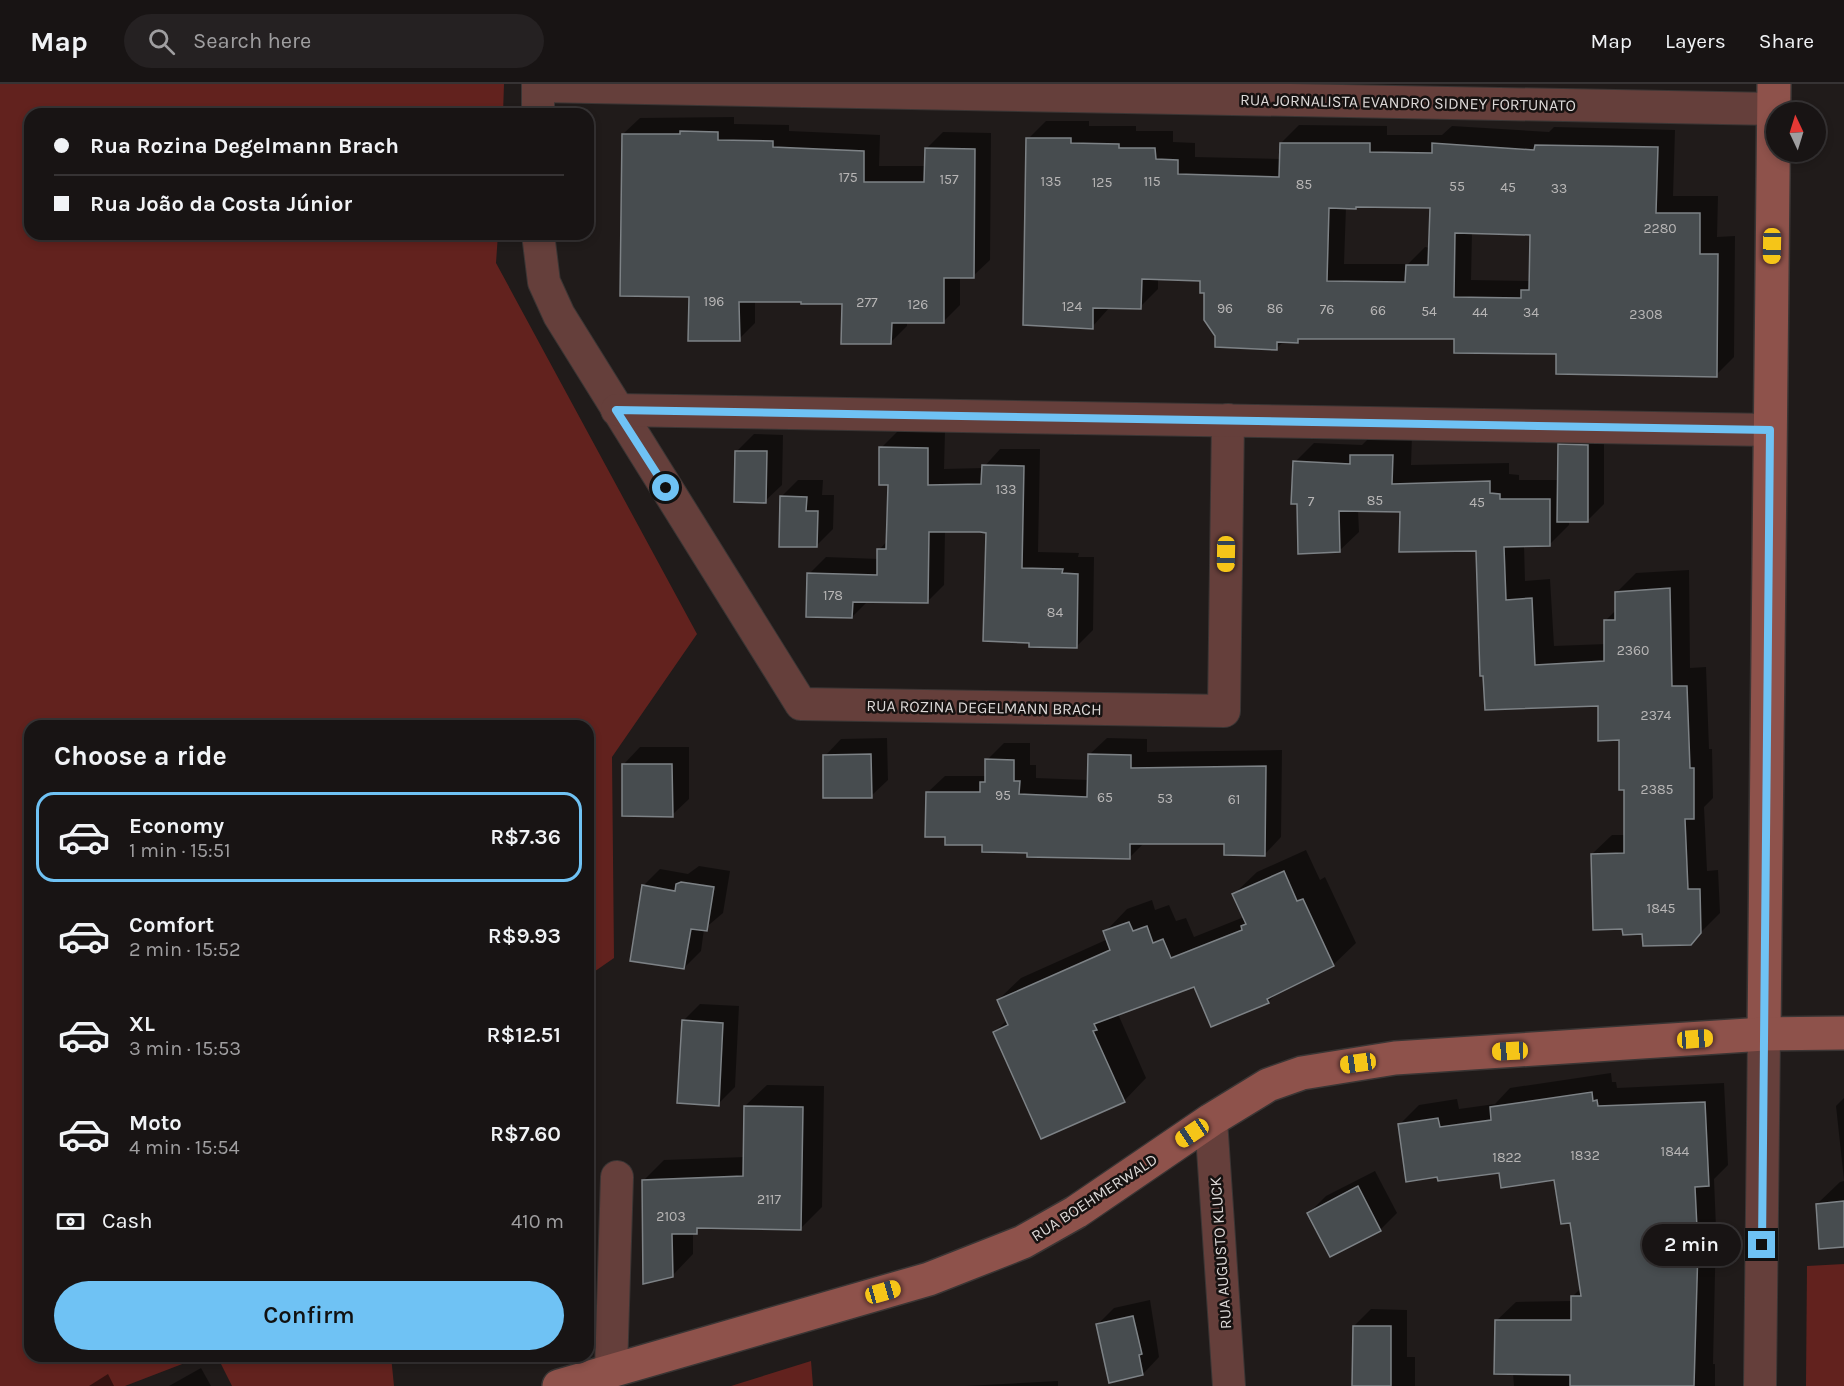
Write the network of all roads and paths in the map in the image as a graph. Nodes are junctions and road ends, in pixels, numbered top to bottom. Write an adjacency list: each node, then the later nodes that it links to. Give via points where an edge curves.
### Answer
1 (538, 95): 2 (street, RUA JORNALISTA EVANDRO SIDNEY FORTUNATO)
2 (1774, 96): 6 (main road)
3 (539, 240): 4 (street, via 544,282 559,315)
4 (616, 410): 5 (street); 5 (street, RUA ROZINA DEGELMANN BRACH, via 801,704 1224,711)
5 (1228, 420): 6 (street)
6 (1770, 430): 8 (main road)
7 (1844, 1033): 8 (main road, RUA BOEHMERWALD)
8 (1764, 1034): 9 (main road, RUA BOEHMERWALD, via 1395,1058 1340,1066 1268,1086); 14 (street)
9 (1212, 1120): 11 (main road, RUA BOEHMERWALD, via 1076,1212 1023,1242 929,1279); 13 (street, RUA AUGUSTO KLUCK)
10 (617, 1177): 11 (street)
11 (611, 1370): 12 (main road, RUA BOEHMERWALD)
12 (559, 1386)
13 (1229, 1386)
14 (1760, 1386)

